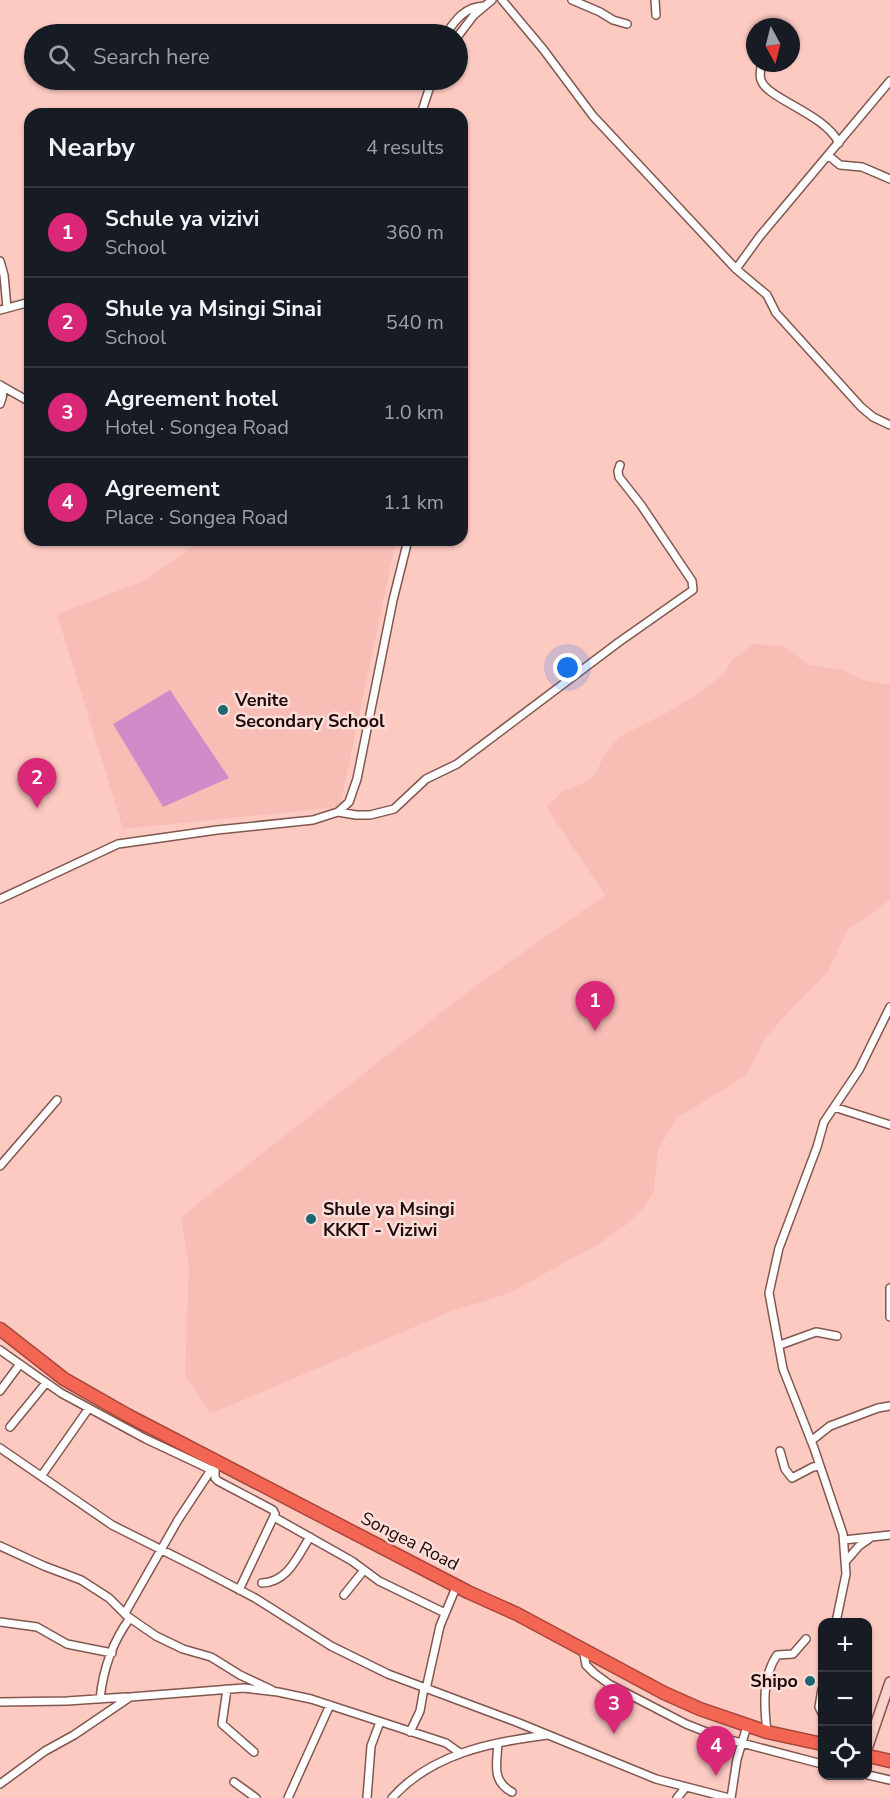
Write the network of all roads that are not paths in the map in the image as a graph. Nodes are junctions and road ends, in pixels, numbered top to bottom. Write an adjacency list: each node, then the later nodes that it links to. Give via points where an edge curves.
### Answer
1 (492, 0): 5 (street)
2 (502, 0): 18 (street, via 593,116)
3 (572, 0): 9 (street)
4 (656, 0): 6 (street)
5 (484, 6): 7 (street, via 469,9); 8 (street)
6 (656, 15)
7 (453, 24)
8 (468, 24)
9 (627, 24)
10 (760, 72): 14 (street, via 762,83 825,124)
11 (890, 81): 14 (street)
12 (429, 90): 13 (street)
13 (423, 108)
14 (839, 143): 15 (street)
15 (829, 156): 16 (street, via 840,165 862,167); 18 (street)
16 (890, 179)
17 (0, 261): 20 (street)
18 (736, 270): 24 (street, via 767,295 776,313 861,407)
19 (24, 304): 20 (street)
20 (4, 309)
21 (0, 385): 22 (street); 23 (street)
22 (24, 399)
23 (0, 404)
24 (890, 425)
25 (620, 465): 27 (street, via 619,477 692,581 693,590 457,764 426,779 394,809 370,815)
26 (407, 546): 27 (street, via 357,779 349,802)
27 (338, 812): 28 (street, via 314,820 118,844)
28 (0, 899)
29 (890, 1007): 31 (street, via 859,1070)
30 (57, 1100): 33 (street)
31 (834, 1107): 32 (street); 38 (street, via 824,1122 773,1271 769,1302)
32 (890, 1125)
33 (0, 1166)
34 (890, 1288): 35 (street)
35 (890, 1317)
36 (0, 1329): 50 (highway, Songea Road, via 64,1379)
37 (837, 1336): 38 (street, via 816,1332)
38 (780, 1345): 46 (street, via 783,1369)
39 (0, 1350): 40 (street)
40 (20, 1364): 41 (street); 42 (street)
41 (46, 1383): 44 (street); 45 (street)
42 (0, 1391)
43 (890, 1406): 46 (street, via 830,1426)
44 (89, 1408): 50 (street); 51 (street)
45 (10, 1427)
46 (811, 1441): 49 (street)
47 (0, 1448): 51 (street)
48 (780, 1451): 49 (street, via 792,1478)
49 (820, 1466): 56 (street)
50 (214, 1468): 52 (street, via 218,1481 273,1510); 58 (street); 62 (highway, Songea Road)
51 (42, 1475): 58 (street, via 105,1520)
52 (274, 1517): 54 (street); 63 (street)
53 (890, 1535): 55 (street)
54 (310, 1537): 60 (street); 61 (street, via 283,1577)
55 (871, 1537): 56 (street); 59 (street)
56 (844, 1540): 59 (street)
57 (0, 1546): 66 (street, via 81,1580)
58 (160, 1549): 63 (street); 66 (street)
59 (846, 1561): 67 (street)
60 (364, 1570): 64 (street); 65 (street)
61 (262, 1583)
62 (457, 1585): 65 (street); 70 (highway, Songea Road)
63 (239, 1590): 74 (street, via 331,1646)
64 (344, 1595)
65 (445, 1612): 74 (street)
66 (128, 1615): 71 (street); 75 (street, via 156,1636 211,1657)
67 (837, 1618)
68 (0, 1622): 71 (street, via 37,1627 67,1644)
69 (806, 1638): 83 (street, via 793,1654 777,1655 770,1668 765,1705)
70 (583, 1649): 81 (highway, Songea Road, via 664,1694); 87 (street, via 586,1665 609,1684 686,1725)
71 (112, 1653): 77 (street, via 106,1664)
72 (890, 1682): 85 (street)
73 (227, 1689): 75 (street); 76 (street); 90 (street, via 222,1724)
74 (425, 1689): 82 (street); 84 (street)
75 (278, 1692): 79 (street)
76 (130, 1697): 77 (street); 97 (street)
77 (100, 1699): 78 (street)
78 (0, 1702)
79 (330, 1705): 80 (street); 102 (street)
80 (380, 1722): 82 (street); 103 (street, via 371,1746)
81 (747, 1726): 83 (highway, Songea Road); 87 (street)
82 (410, 1732): 91 (street, via 446,1743)
83 (767, 1732): 88 (highway, Songea Road)
84 (548, 1735): 86 (street); 98 (street, via 656,1779)
85 (872, 1735)
86 (498, 1743): 91 (street); 99 (street, via 498,1777)
87 (741, 1743): 93 (street); 105 (street)
88 (818, 1743)
89 (872, 1750): 92 (highway)
90 (254, 1752)
91 (460, 1753): 100 (street, via 443,1760)
92 (890, 1761)
93 (818, 1763)
94 (872, 1776): 95 (street)
95 (890, 1780)
96 (234, 1782): 101 (street)
97 (0, 1784)
98 (686, 1787): 104 (street); 105 (street)
99 (512, 1792)
100 (395, 1796)
101 (256, 1798)
102 (287, 1798)
103 (367, 1798)
104 (677, 1798)
105 (730, 1798)

